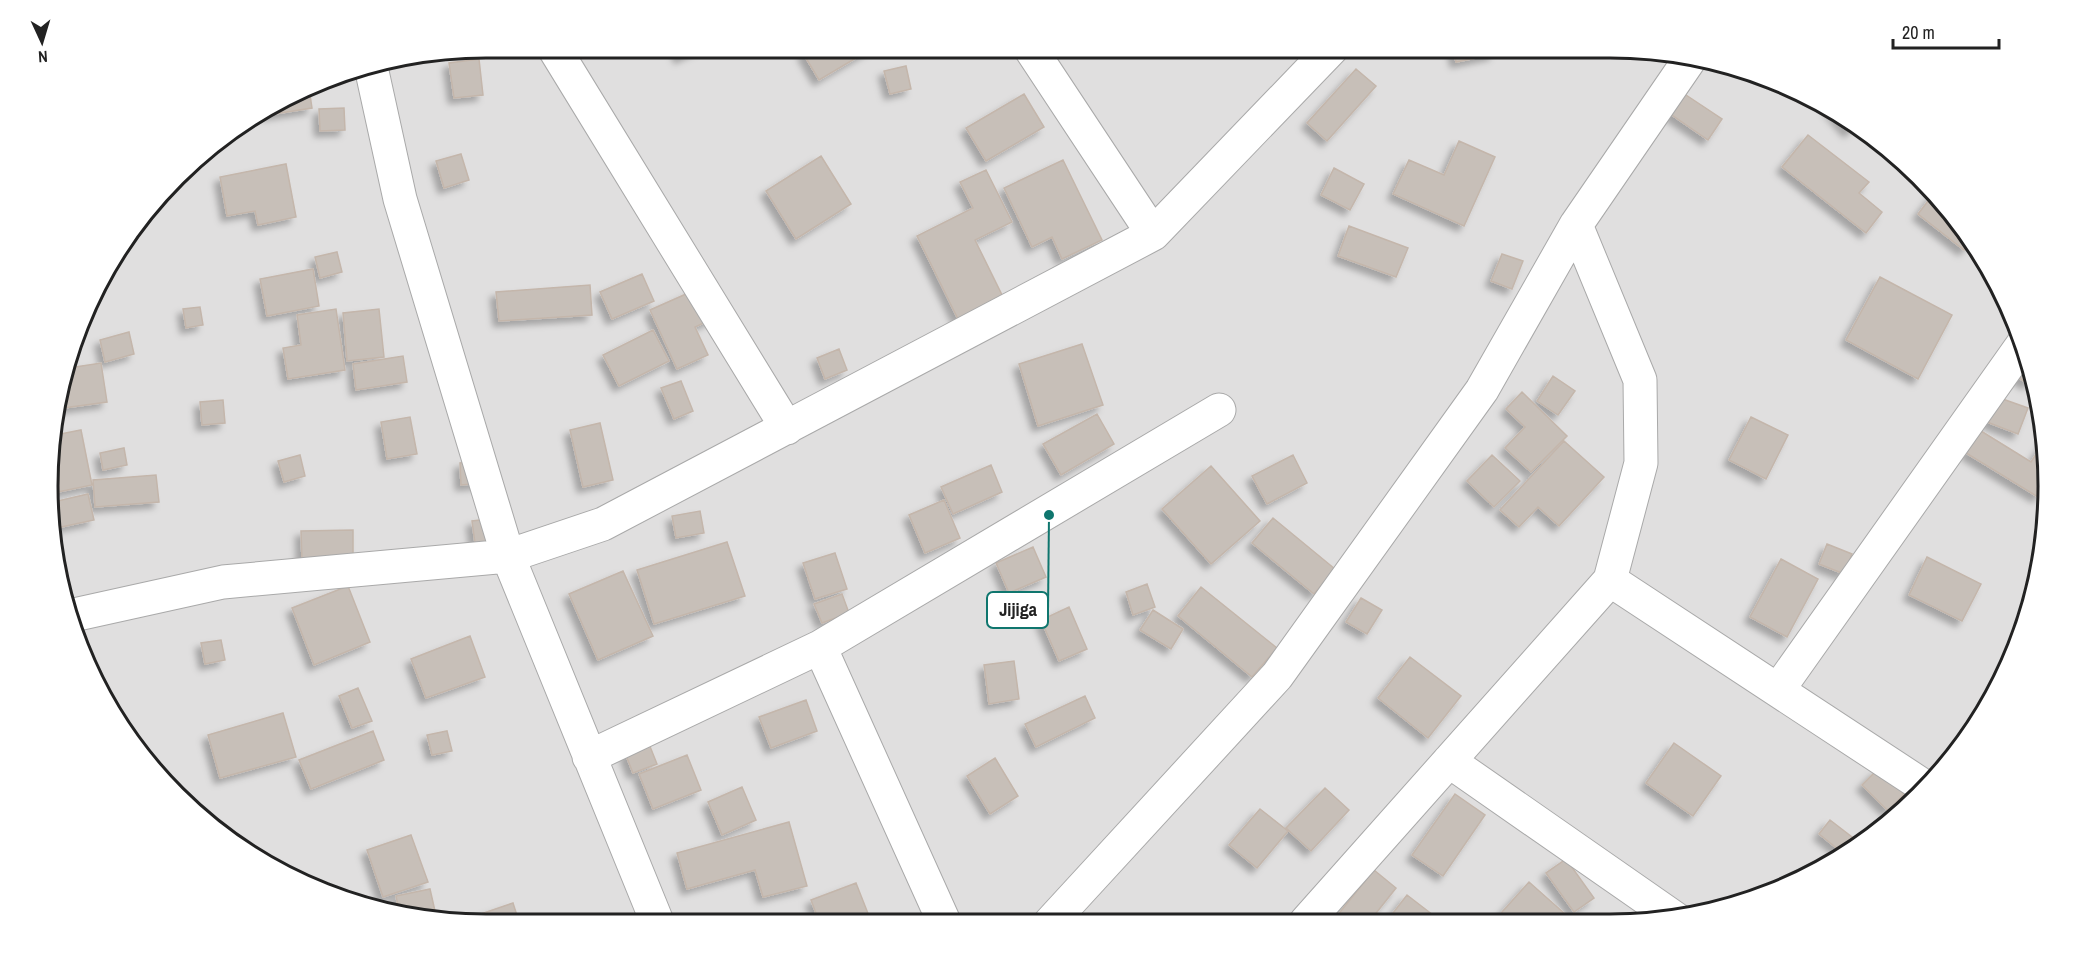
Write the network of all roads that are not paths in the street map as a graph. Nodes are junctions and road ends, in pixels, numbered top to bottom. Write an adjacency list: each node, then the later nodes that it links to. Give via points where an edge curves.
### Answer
1 (560, 58): 10 (street)
2 (1037, 58): 7 (street)
3 (1322, 58): 7 (street)
4 (1685, 65): 6 (street)
5 (373, 74): 11 (street, via 400,199)
6 (1576, 225): 12 (street, via 1640,380 1641,463); 22 (street, via 1482,390 1277,676)
7 (1153, 234): 10 (street)
8 (2017, 352): 15 (street)
9 (1219, 410): 14 (street)
10 (787, 428): 11 (street, via 603,524)
11 (508, 556): 13 (street, via 223,582); 16 (street)
12 (1610, 580): 15 (street); 17 (street)
13 (78, 614)
14 (820, 647): 16 (street); 21 (street)
15 (1778, 690): 18 (street)
16 (589, 757): 20 (street)
17 (1449, 761): 19 (street); 23 (street)
18 (1919, 782)
19 (1665, 911)
20 (654, 914)
21 (940, 914)
22 (1058, 914)
23 (1313, 914)

